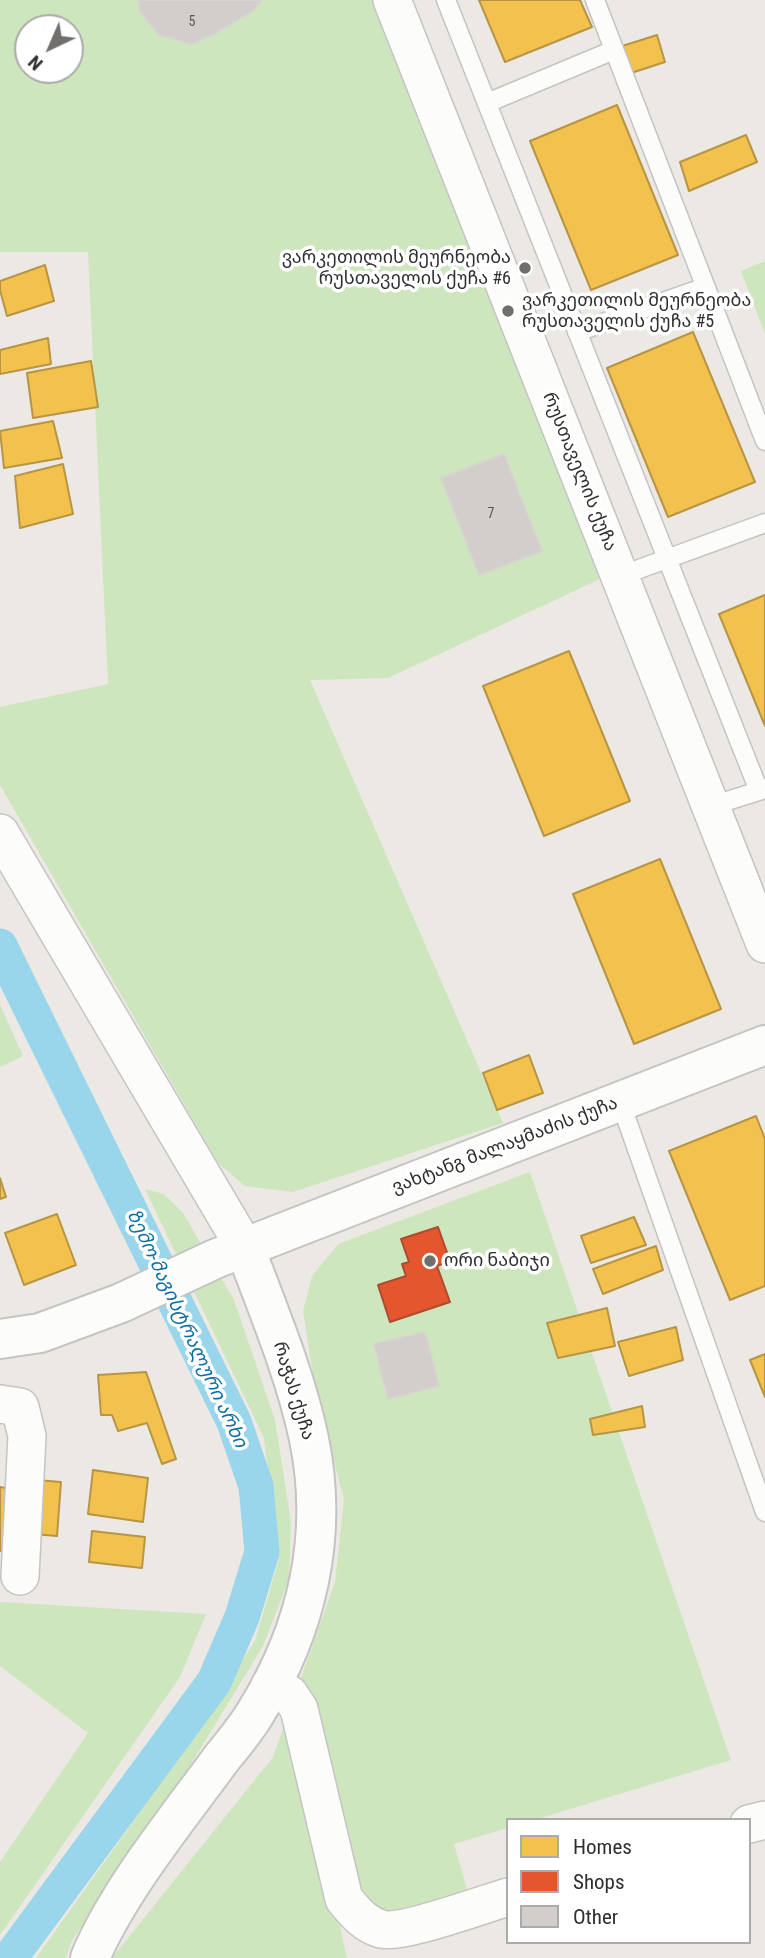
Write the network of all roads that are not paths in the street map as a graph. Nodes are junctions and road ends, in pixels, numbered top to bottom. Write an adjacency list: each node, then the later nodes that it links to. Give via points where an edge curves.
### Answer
1 (392, 0): 11 (street, რუსთაველის ქუჩა)
2 (446, 0): 5 (lane)
3 (594, 0): 4 (lane)
4 (614, 50): 5 (lane); 6 (lane)
5 (487, 103): 7 (lane)
6 (706, 287): 7 (lane); 8 (lane)
7 (577, 332): 10 (lane)
8 (765, 441)
9 (765, 523): 10 (lane)
10 (667, 558): 11 (lane); 12 (lane)
11 (620, 576): 13 (street, რუსთაველის ქუჩა)
12 (762, 789): 13 (lane)
13 (710, 806): 15 (street, რუსთაველის ქუჩა)
14 (0, 833): 18 (street, რაჭას ქუჩა)
15 (765, 944)
16 (765, 1045): 17 (street, ვახტანგ მალაყმაძის ქუჩა)
17 (620, 1101): 18 (street, ვახტანგ მალაყმაძის ქუჩა); 21 (lane)
18 (230, 1253): 19 (street, ვახტანგ მალაყმაძის ქუჩა, via 121,1303 40,1333); 23 (street, რაჭას ქუჩა, via 286,1362 309,1439 318,1517 310,1587 288,1652)
19 (0, 1339)
20 (0, 1404): 22 (street, via 20,1407 27,1436)
21 (765, 1512)
22 (20, 1576)
23 (270, 1686): 24 (street, via 289,1694 299,1709 344,1899 363,1921 384,1930 408,1927); 25 (street, რაჭას ქუჩა, via 256,1713 125,1893)
24 (506, 1898)
25 (90, 1958)

